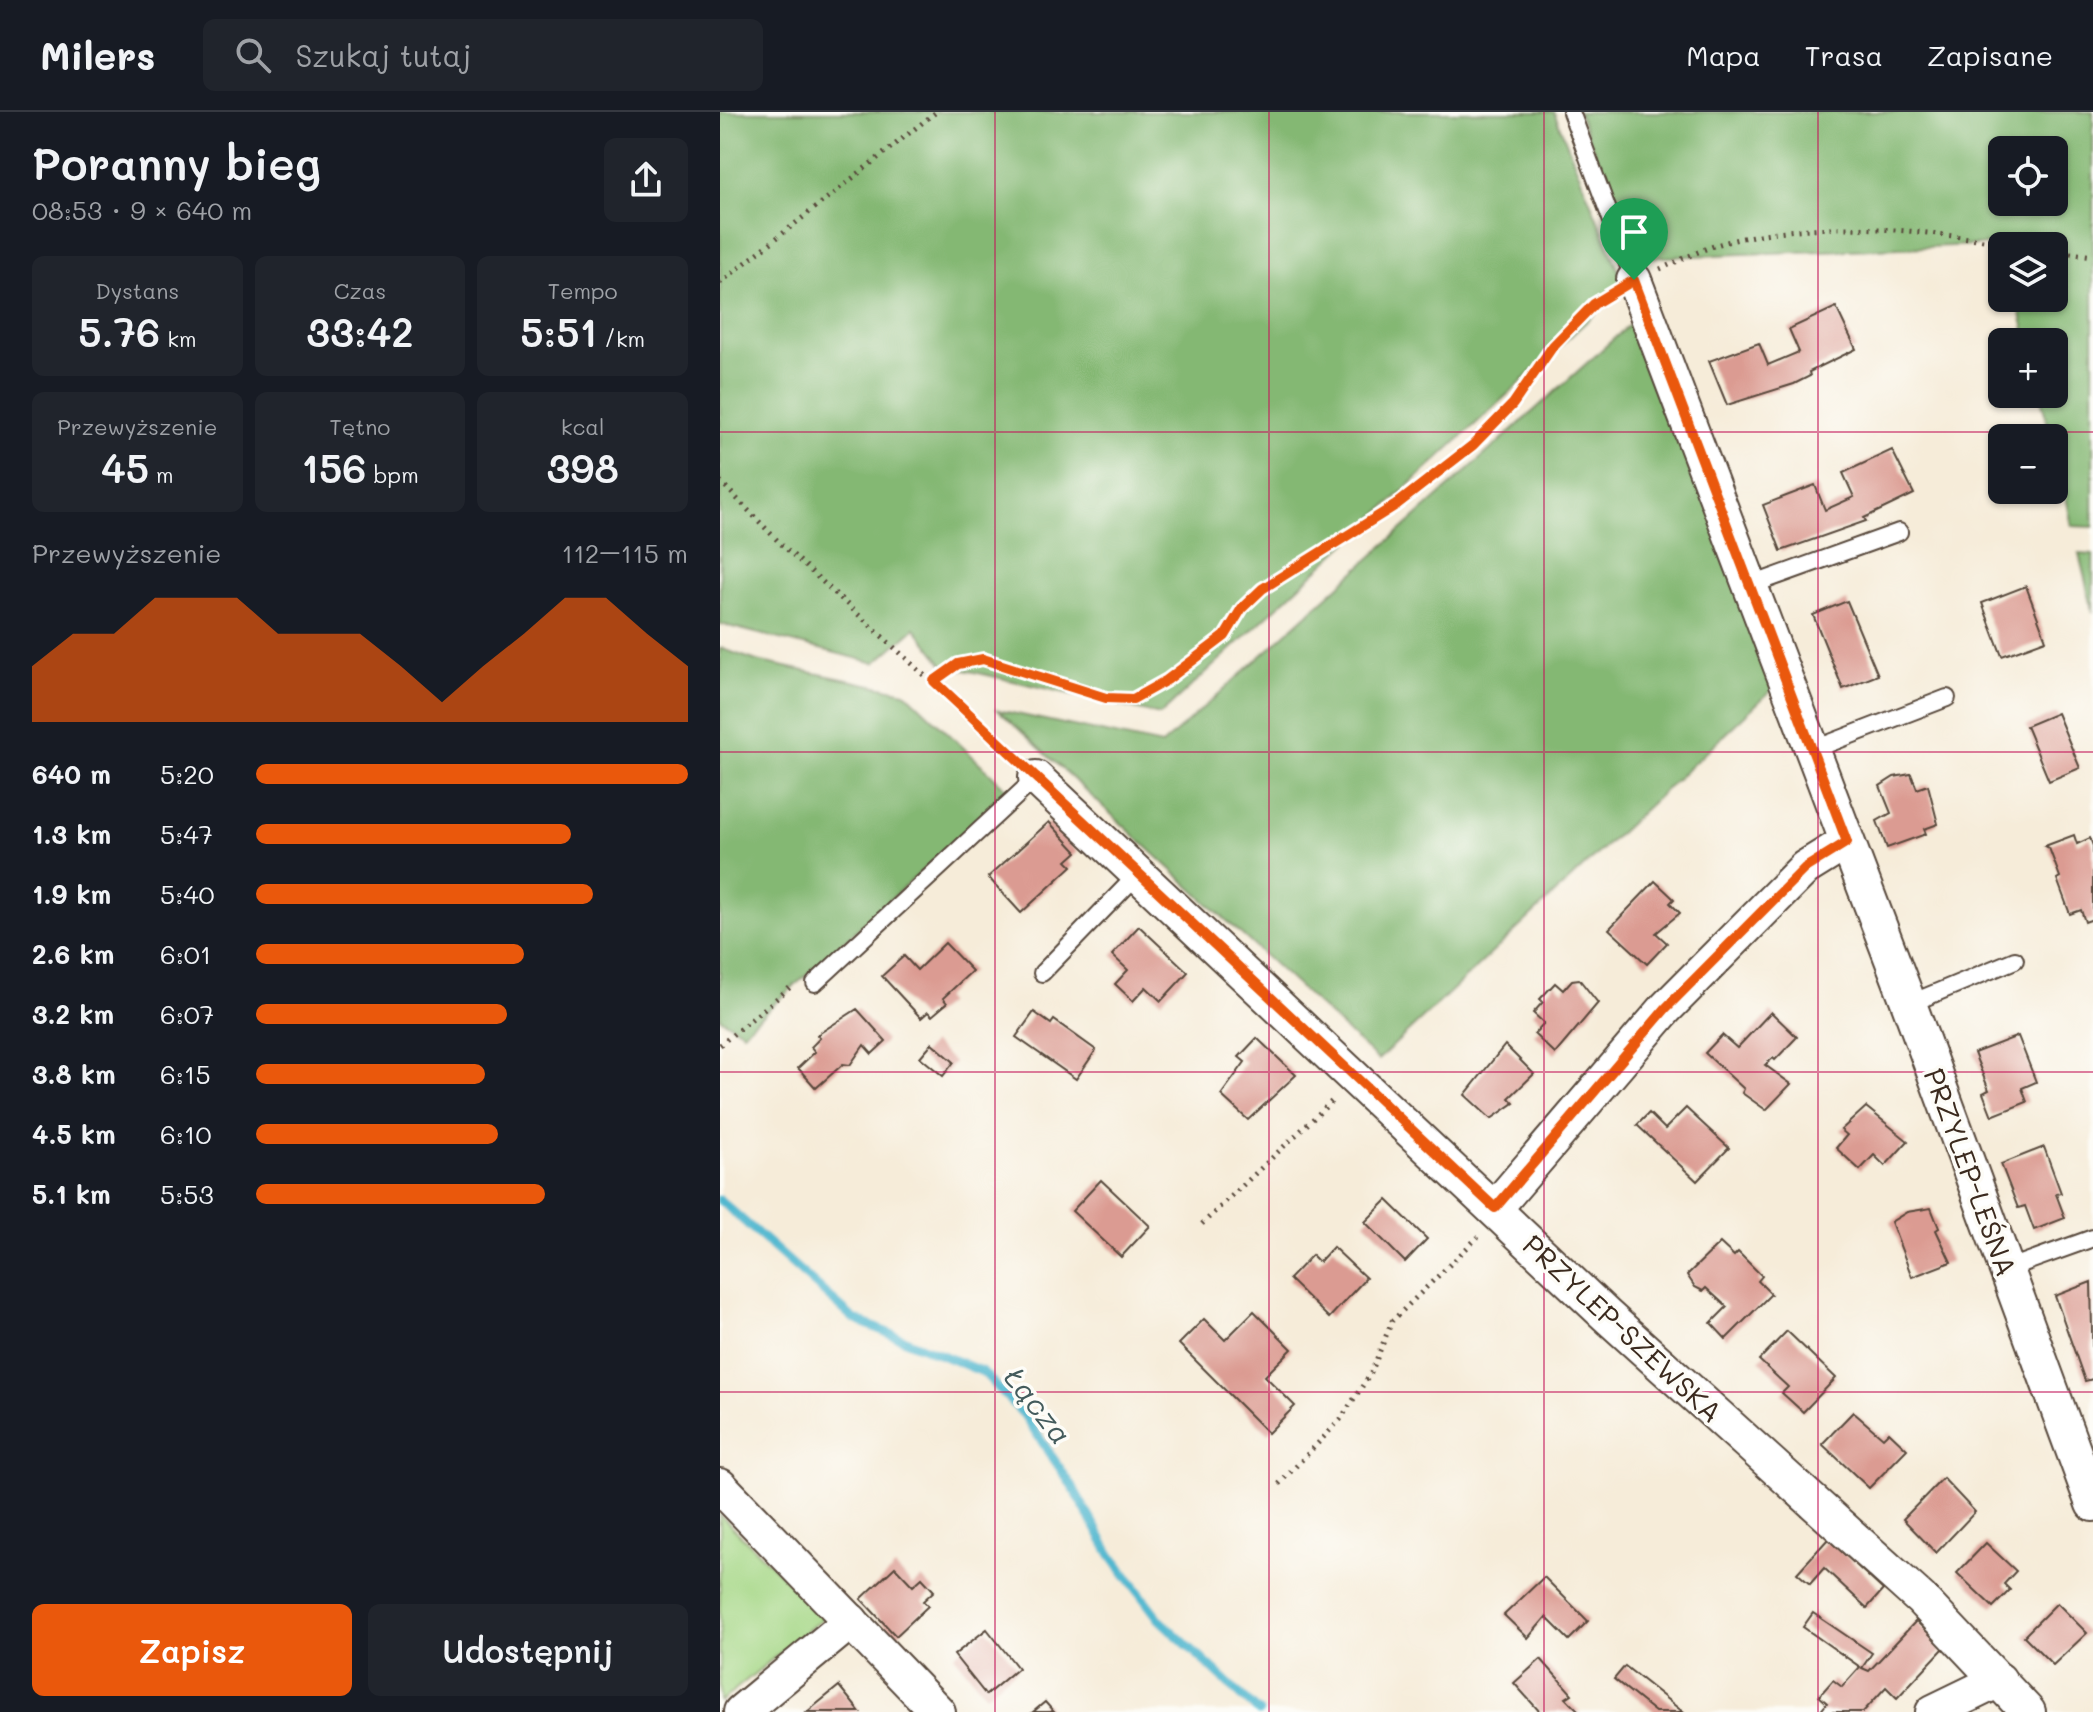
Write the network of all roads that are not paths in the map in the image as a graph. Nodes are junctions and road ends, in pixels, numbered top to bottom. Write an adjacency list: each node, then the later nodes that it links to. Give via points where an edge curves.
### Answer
1 (1571, 112): 2 (lane)
2 (1634, 280): 4 (street, PRZYLEP-LEŚNA)
3 (1899, 532): 4 (lane)
4 (1749, 586): 6 (street, PRZYLEP-LEŚNA)
5 (1947, 698): 6 (lane)
6 (1812, 750): 8 (street, PRZYLEP-LEŚNA)
7 (1036, 778): 9 (street, PRZYLEP-SZEWSKA); 12 (lane)
8 (1847, 842): 13 (street, PRZYLEP-LEŚNA); 14 (street, via 1805,868 1666,1008)
9 (1138, 874): 11 (lane); 14 (street, PRZYLEP-SZEWSKA)
10 (2015, 960): 13 (lane)
11 (1042, 973)
12 (815, 983)
13 (1909, 1004): 16 (street, PRZYLEP-LEŚNA)
14 (1499, 1212): 20 (street, PRZYLEP-SZEWSKA, via 1921,1599)
15 (2093, 1238): 16 (lane)
16 (2007, 1269): 18 (street, PRZYLEP-LEŚNA)
17 (720, 1486): 19 (street)
18 (2093, 1504)
19 (851, 1621): 21 (street); 22 (street)
20 (1999, 1680): 23 (street); 24 (street, PRZYLEP-SZEWSKA)
21 (741, 1712)
22 (938, 1712)
23 (1933, 1712)
24 (2028, 1712)

